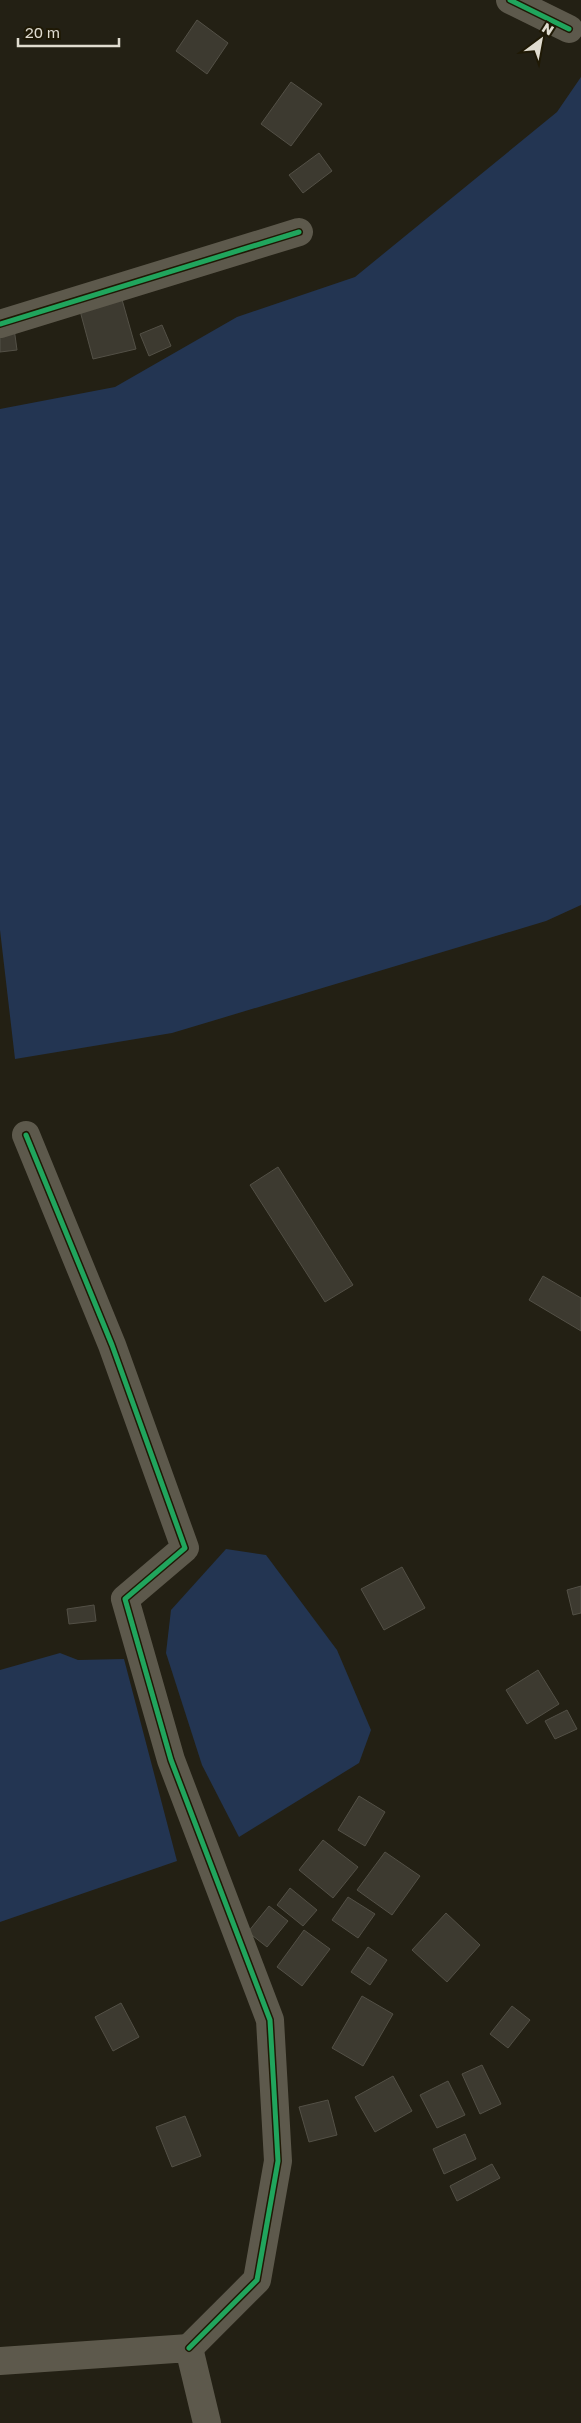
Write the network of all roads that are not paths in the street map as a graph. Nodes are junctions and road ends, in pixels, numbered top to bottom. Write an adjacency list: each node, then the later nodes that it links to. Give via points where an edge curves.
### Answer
1 (510, 0): 2 (street)
2 (570, 29)
3 (299, 232): 4 (street)
4 (0, 324)
5 (26, 1135): 6 (street, via 112,1345 185,1548 125,1600 171,1760 270,2020 278,2161 258,2280)
6 (189, 2348): 7 (street); 8 (street)
7 (0, 2361)
8 (207, 2423)

